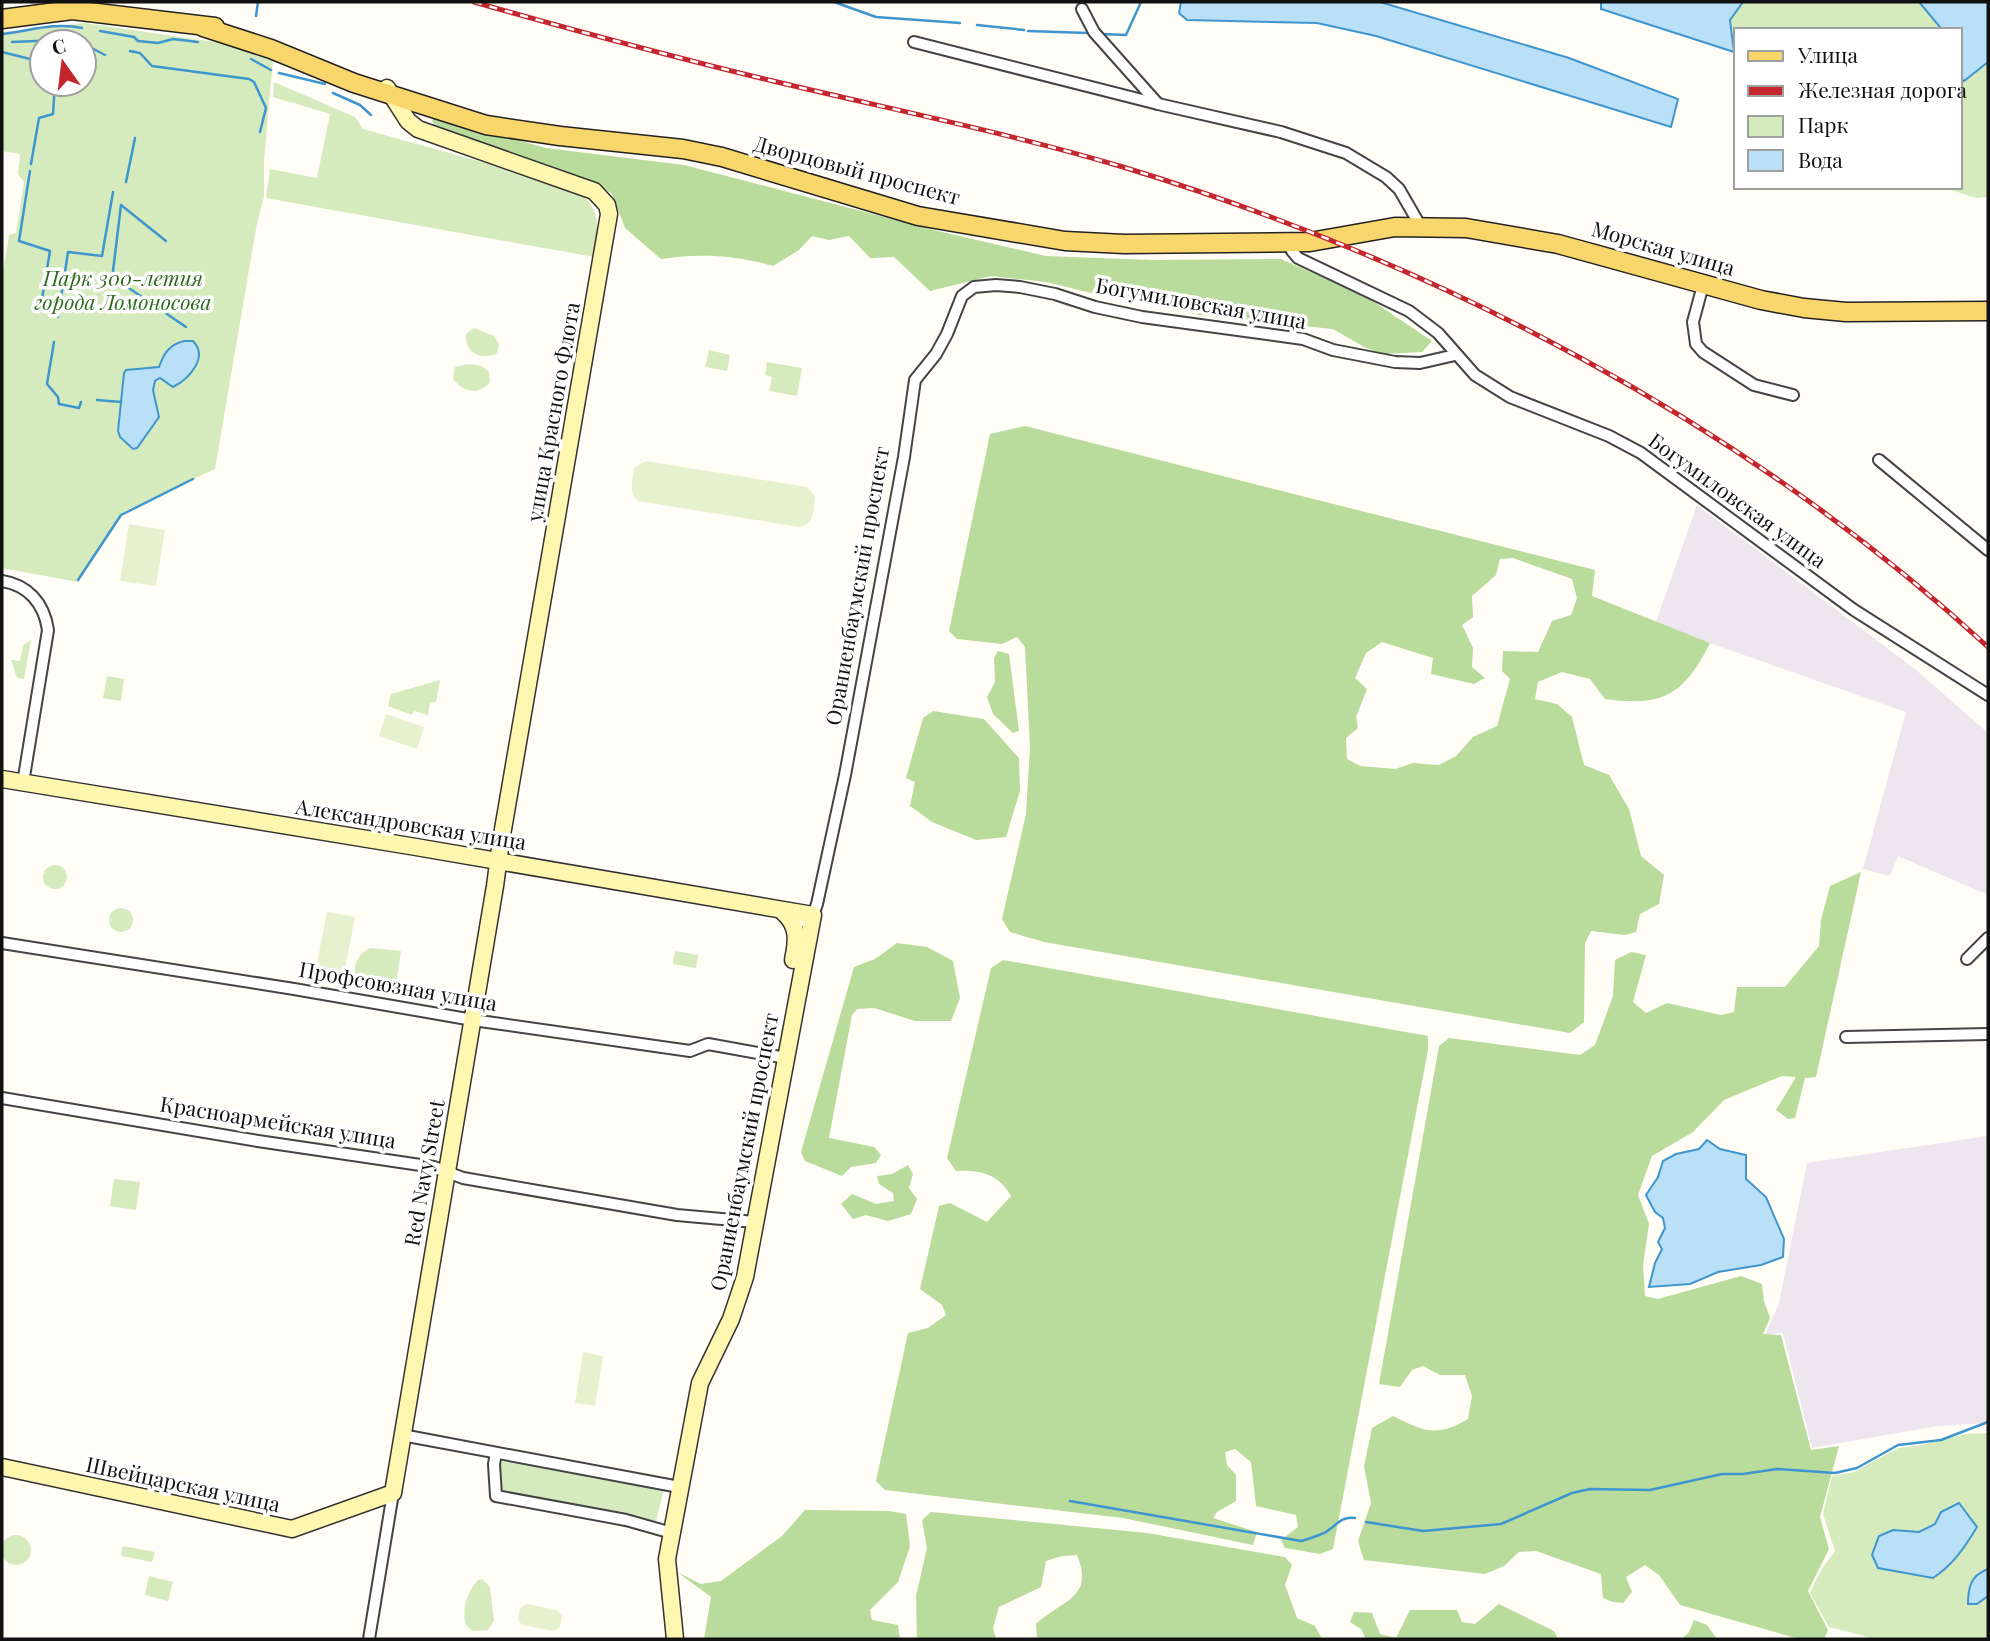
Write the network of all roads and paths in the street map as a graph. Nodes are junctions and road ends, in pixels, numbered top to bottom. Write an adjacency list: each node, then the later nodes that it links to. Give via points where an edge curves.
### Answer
1 (1082, 9): 5 (street, via 1100,40)
2 (2, 19): 4 (main road, Дворцовый проспект, via 72,10 204,27)
3 (914, 42): 5 (street)
4 (393, 95): 6 (main road, Дворцовый проспект); 7 (main road, Дворцовый проспект, via 491,119); 8 (main road, улица Красного Флота, via 412,125)
5 (1158, 104): 9 (street, via 1281,132 1346,153 1399,189)
6 (438, 108): 7 (main road, Дворцовый проспект); 8 (main road, via 428,116 429,127)
7 (502, 126): 11 (main road, Дворцовый проспект, via 709,154 918,216 1065,241)
8 (451, 141): 23 (main road, улица Красного Флота, via 594,191 609,214)
9 (1421, 227): 10 (main road, Морская улица); 12 (main road, Морская улица, via 1512,234)
10 (1328, 239): 11 (main road, Дворцовый проспект)
11 (1289, 243): 15 (street, Богумиловская улица, via 1298,258 1409,311 1438,333)
12 (1703, 285): 13 (main road, Морская улица, via 1761,300 1846,312); 16 (street, via 1693,322 1696,344 1754,385)
13 (1988, 311)
14 (955, 314): 15 (street, Богумиловская улица, via 962,296 974,287 996,285 1055,294 1142,317 1303,339 1395,362 1420,363); 25 (street, Ораниенбаумский проспект, via 936,354 915,380 845,775)
15 (1455, 355): 20 (street, Богумиловская улица, via 1475,375 1510,397 1641,453 1854,610)
16 (1793, 395)
17 (1879, 460): 18 (street)
18 (1988, 550)
19 (2, 581): 22 (street, via 16,584 34,597 48,630)
20 (1988, 695)
21 (2, 779): 22 (main road, Александровская улица)
22 (23, 783): 23 (main road, Александровская улица)
23 (498, 860): 24 (main road, Александровская улица); 30 (main road, Red Navy Street)
24 (783, 912): 25 (main road, Александровская улица); 26 (main road)
25 (813, 915): 26 (street); 33 (main road, Ораниенбаумский проспект)
26 (794, 925): 33 (main road, Ораниенбаумский проспект, via 797,940)
27 (1988, 938): 29 (street)
28 (2, 943): 30 (street, Профсоюзная улица)
29 (1967, 959)
30 (473, 1020): 33 (street, Профсоюзная улица, via 690,1051 708,1044); 35 (main road, Red Navy Street)
31 (1988, 1034): 32 (street)
32 (1846, 1037)
33 (781, 1057): 36 (main road, Ораниенбаумский проспект)
34 (2, 1098): 35 (street, Красноармейская улица)
35 (447, 1172): 36 (street, Красноармейская улица, via 675,1215); 37 (main road, Red Navy Street)
36 (749, 1221): 40 (main road, Ораниенбаумский проспект, via 725,1307 696,1369); 42 (main road, Ораниенбаумский проспект, via 745,1277 700,1382)
37 (402, 1435): 38 (street); 41 (main road, Red Navy Street)
38 (496, 1453): 40 (street); 42 (street, via 496,1496)
39 (2, 1468): 41 (main road, Швейцарская улица, via 292,1529)
40 (674, 1486): 42 (main road, Ораниенбаумский проспект)
41 (393, 1493): 43 (street)
42 (668, 1532): 44 (main road, Ораниенбаумский проспект, via 659,1572); 45 (main road, Ораниенбаумский проспект, via 667,1574)
43 (369, 1639)
44 (665, 1639)
45 (675, 1639)

